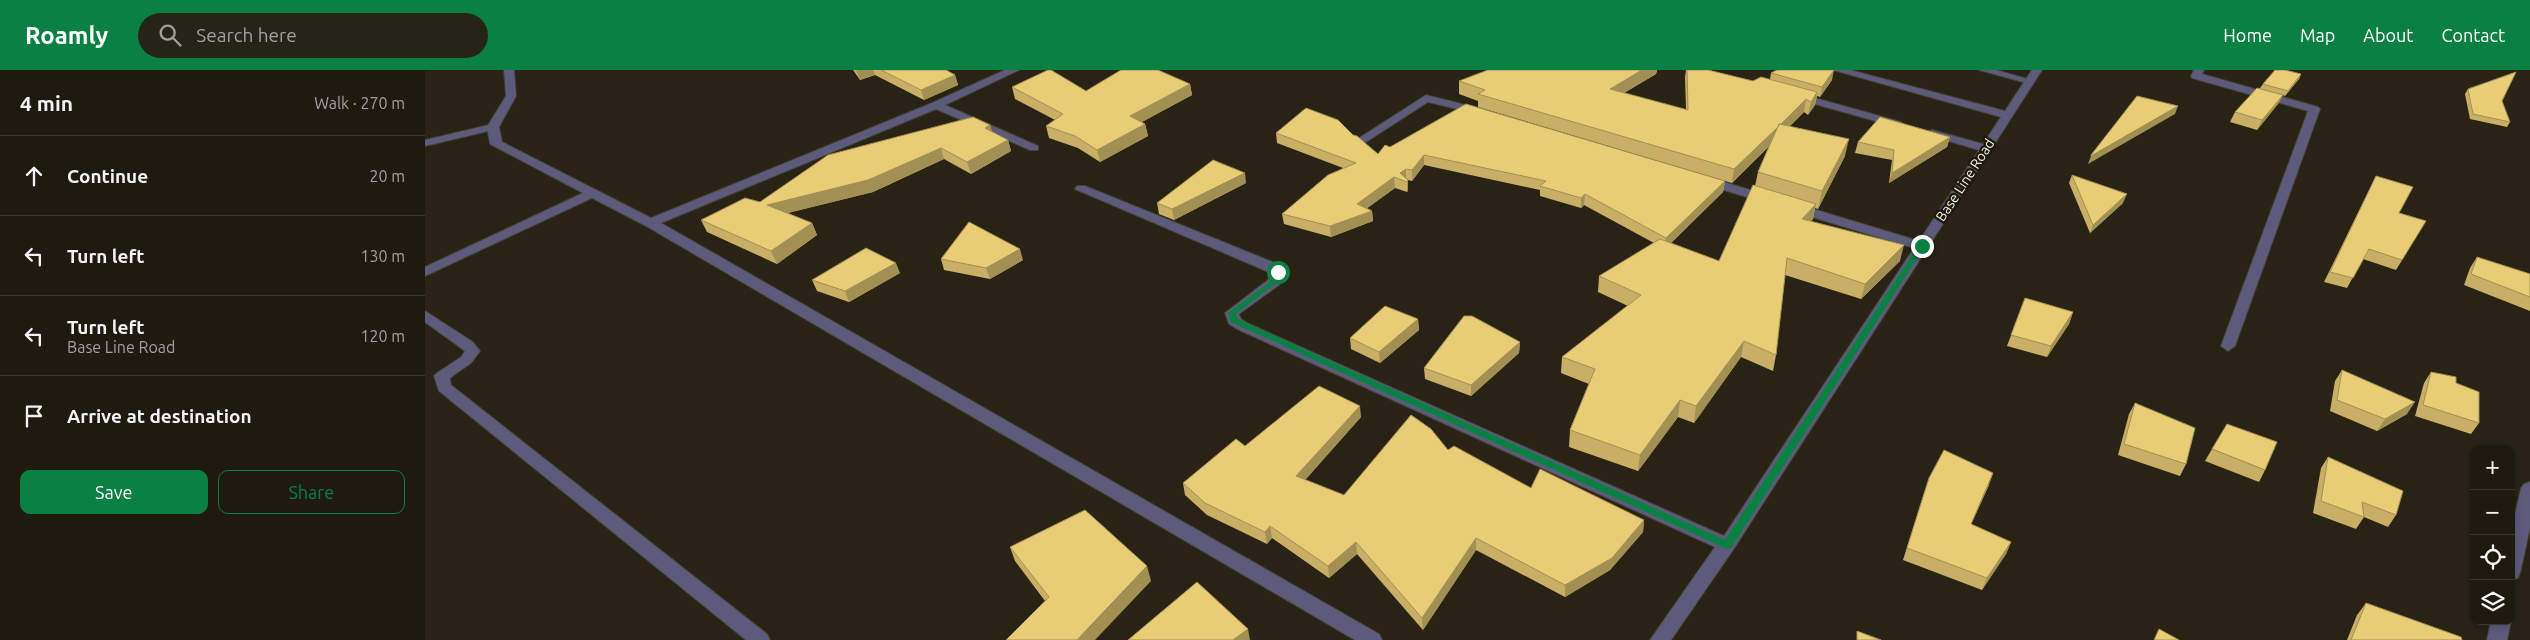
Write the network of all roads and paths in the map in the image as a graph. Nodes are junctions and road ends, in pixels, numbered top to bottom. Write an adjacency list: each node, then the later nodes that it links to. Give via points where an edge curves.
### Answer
1 (509, 70): 11 (street, via 511,96)
2 (1013, 70): 8 (street)
3 (1838, 70): 10 (street)
4 (1984, 70): 6 (lane)
5 (2199, 70): 23 (street, via 2196,76 2314,109)
6 (2034, 76): 10 (street, Base Line Road)
7 (1788, 93): 15 (street)
8 (936, 105): 14 (street); 19 (street)
9 (1490, 115): 12 (street, via 1426,98)
10 (2007, 115): 15 (street, Base Line Road)
11 (493, 126): 13 (lane); 18 (street, via 497,144)
12 (1359, 142)
13 (425, 143)
14 (1034, 148)
15 (1985, 148): 20 (street, Base Line Road)
16 (1697, 178): 20 (street)
17 (1081, 189): 25 (street, via 1278,272 1274,282 1232,313 1234,321 1242,326)
18 (593, 194): 19 (street); 21 (street)
19 (651, 223): 29 (street)
20 (1922, 246): 25 (street, Base Line Road)
21 (425, 272)
22 (425, 315): 28 (street, via 473,351 466,360 442,376 444,387)
23 (2228, 346)
24 (2530, 488): 26 (street)
25 (1727, 545): 30 (street, Base Line Road)
26 (2515, 555)
27 (2500, 625): 31 (street)
28 (760, 640)
29 (1372, 640)
30 (1660, 640)
31 (2497, 640)

